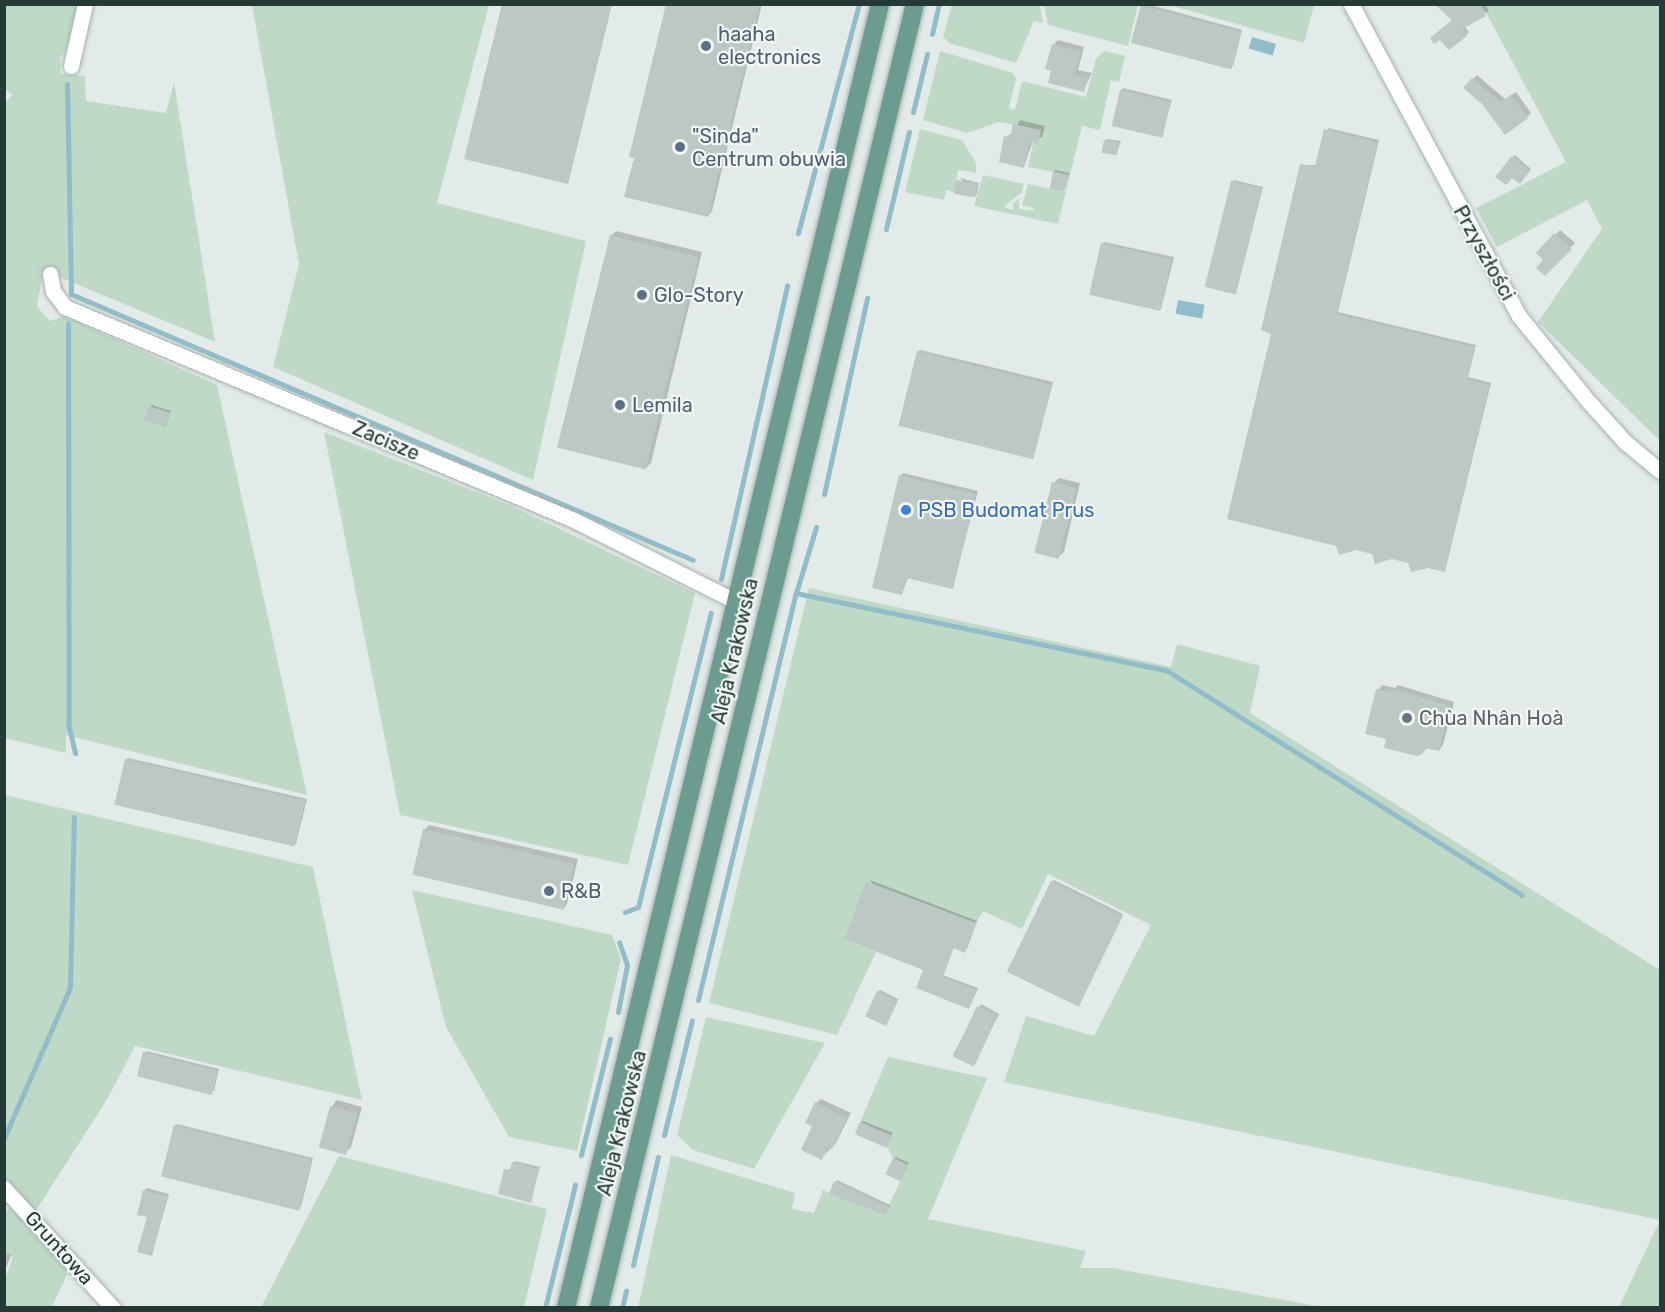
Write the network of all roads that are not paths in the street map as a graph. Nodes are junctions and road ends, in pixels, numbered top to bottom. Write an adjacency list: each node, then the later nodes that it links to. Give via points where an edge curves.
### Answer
1 (86, 4): 5 (street)
2 (880, 4): 8 (main road, Aleja Krakowska)
3 (915, 4): 12 (main road, Aleja Krakowska)
4 (1351, 4): 7 (street, Przyszłości, via 1519,316 1604,418)
5 (71, 66)
6 (50, 274): 8 (street, Zacisze, via 53,291 65,307 574,520)
7 (1660, 471)
8 (735, 601): 11 (main road, Aleja Krakowska)
9 (4, 1188): 10 (street, Gruntowa)
10 (113, 1308)
11 (566, 1308)
12 (599, 1308)

